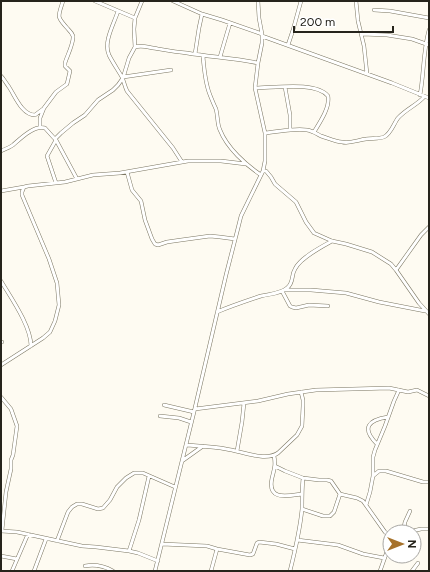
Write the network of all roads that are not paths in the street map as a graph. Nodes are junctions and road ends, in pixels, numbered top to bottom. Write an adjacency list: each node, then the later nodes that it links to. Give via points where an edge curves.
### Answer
1 (63, 1): 33 (street, via 58,17 73,37 65,63 70,71 67,84 56,92)
2 (95, 1): 9 (street)
3 (142, 1): 11 (street)
4 (173, 1): 10 (street)
5 (258, 1): 16 (street)
6 (301, 1): 17 (street)
7 (356, 1): 15 (street)
8 (374, 10): 12 (street)
9 (118, 11): 11 (street); 27 (street, via 108,48 110,57)
10 (202, 14): 13 (street); 20 (street)
11 (135, 18): 19 (street)
12 (429, 18)
13 (230, 23): 16 (street); 22 (street)
14 (429, 30): 18 (street)
15 (362, 34): 18 (street, via 412,39); 25 (street)
16 (262, 35): 17 (street); 23 (street)
17 (288, 45): 25 (street)
18 (427, 45): 30 (street)
19 (135, 47): 20 (street); 27 (street)
20 (195, 54): 21 (street)
21 (203, 56): 22 (street); 41 (street, via 219,129)
22 (220, 57): 23 (street)
23 (258, 63): 29 (street)
24 (171, 70): 27 (street)
25 (367, 74): 30 (street)
26 (1, 76): 33 (street, via 22,108 31,115)
27 (123, 78): 38 (street); 40 (street, via 127,91)
28 (286, 87): 29 (street); 35 (street); 36 (street, via 312,87 328,96 326,108)
29 (255, 88): 37 (street)
30 (420, 95): 31 (street)
31 (424, 96): 32 (street); 36 (street, via 399,117 382,138 347,143)
32 (429, 98)
33 (44, 108): 34 (street)
34 (40, 127): 38 (street); 39 (street)
35 (290, 130): 36 (street); 37 (street)
36 (314, 132)
37 (265, 134): 42 (street)
38 (55, 140): 45 (street); 46 (street, via 47,156)
39 (1, 151)
40 (182, 162): 41 (street, via 217,160); 43 (street)
41 (246, 164): 44 (street)
42 (263, 171): 44 (street); 51 (street, via 266,171 275,184 296,202 314,233)
43 (127, 172): 45 (street); 50 (street, via 132,190 141,201 145,220 156,245 204,237)
44 (261, 175): 50 (street, via 241,216)
45 (77, 179): 46 (street)
46 (56, 183): 47 (street)
47 (24, 187): 48 (street); 58 (street, via 23,199 57,283 59,300 53,328)
48 (1, 191)
49 (429, 227): 52 (street)
50 (235, 239): 56 (street)
51 (332, 241): 52 (street, via 372,252); 54 (street, via 297,264 290,287)
52 (396, 270): 57 (street)
53 (1, 281): 58 (street, via 28,330)
54 (283, 290): 55 (street, via 292,307); 56 (street); 57 (street, via 346,293)
55 (328, 306)
56 (217, 312): 66 (street)
57 (428, 312)
58 (31, 346): 59 (street)
59 (1, 365)
60 (399, 390): 61 (street, via 389,388); 62 (street, via 419,390); 68 (street)
61 (300, 392): 64 (street); 74 (street, via 304,406 302,426 297,435)
62 (429, 396)
63 (1, 397): 89 (street, via 11,409 17,426)
64 (244, 403): 66 (street); 73 (street)
65 (164, 405): 66 (street)
66 (195, 410): 69 (street)
67 (160, 416): 69 (street)
68 (388, 417): 70 (street); 70 (street, via 373,421 370,425 368,433)
69 (192, 422): 71 (street)
70 (377, 444): 78 (street, via 373,457)
71 (186, 445): 72 (street); 75 (street)
72 (203, 446): 73 (street); 75 (street)
73 (237, 451): 74 (street, via 256,456)
74 (274, 456): 76 (street)
75 (182, 461): 81 (street)
76 (275, 466): 79 (street); 82 (street, via 272,492 282,496)
77 (149, 476): 81 (street); 93 (street, via 134,473 126,478 117,487 107,505 101,509 82,504 72,507); 97 (street, via 139,520)
78 (373, 476): 80 (street, via 379,471 386,470); 84 (street)
79 (304, 478): 82 (street); 83 (street, via 331,481)
80 (429, 482)
81 (176, 487): 94 (street)
82 (302, 494): 85 (street)
83 (340, 494): 84 (street, via 358,498); 85 (street, via 330,516)
84 (366, 505): 88 (street)
85 (302, 509): 92 (street)
86 (410, 511): 87 (street)
87 (405, 524)
88 (382, 528)
89 (2, 530): 90 (street)
90 (28, 534): 91 (street); 100 (street)
91 (46, 538): 93 (street); 104 (street)
92 (297, 540): 96 (street); 99 (street, via 338,545)
93 (57, 541): 97 (street)
94 (162, 544): 95 (street, via 202,545); 101 (street)
95 (217, 549): 96 (street, via 252,555 259,542); 107 (street)
96 (296, 549): 108 (street)
97 (128, 551): 101 (street)
98 (1, 556): 100 (street)
99 (382, 558)
100 (18, 559): 103 (street)
101 (158, 561): 106 (street)
102 (85, 566): 105 (street, via 94,564)
103 (12, 571)
104 (34, 571)
105 (113, 571)
106 (155, 571)
107 (211, 571)
108 (290, 571)

